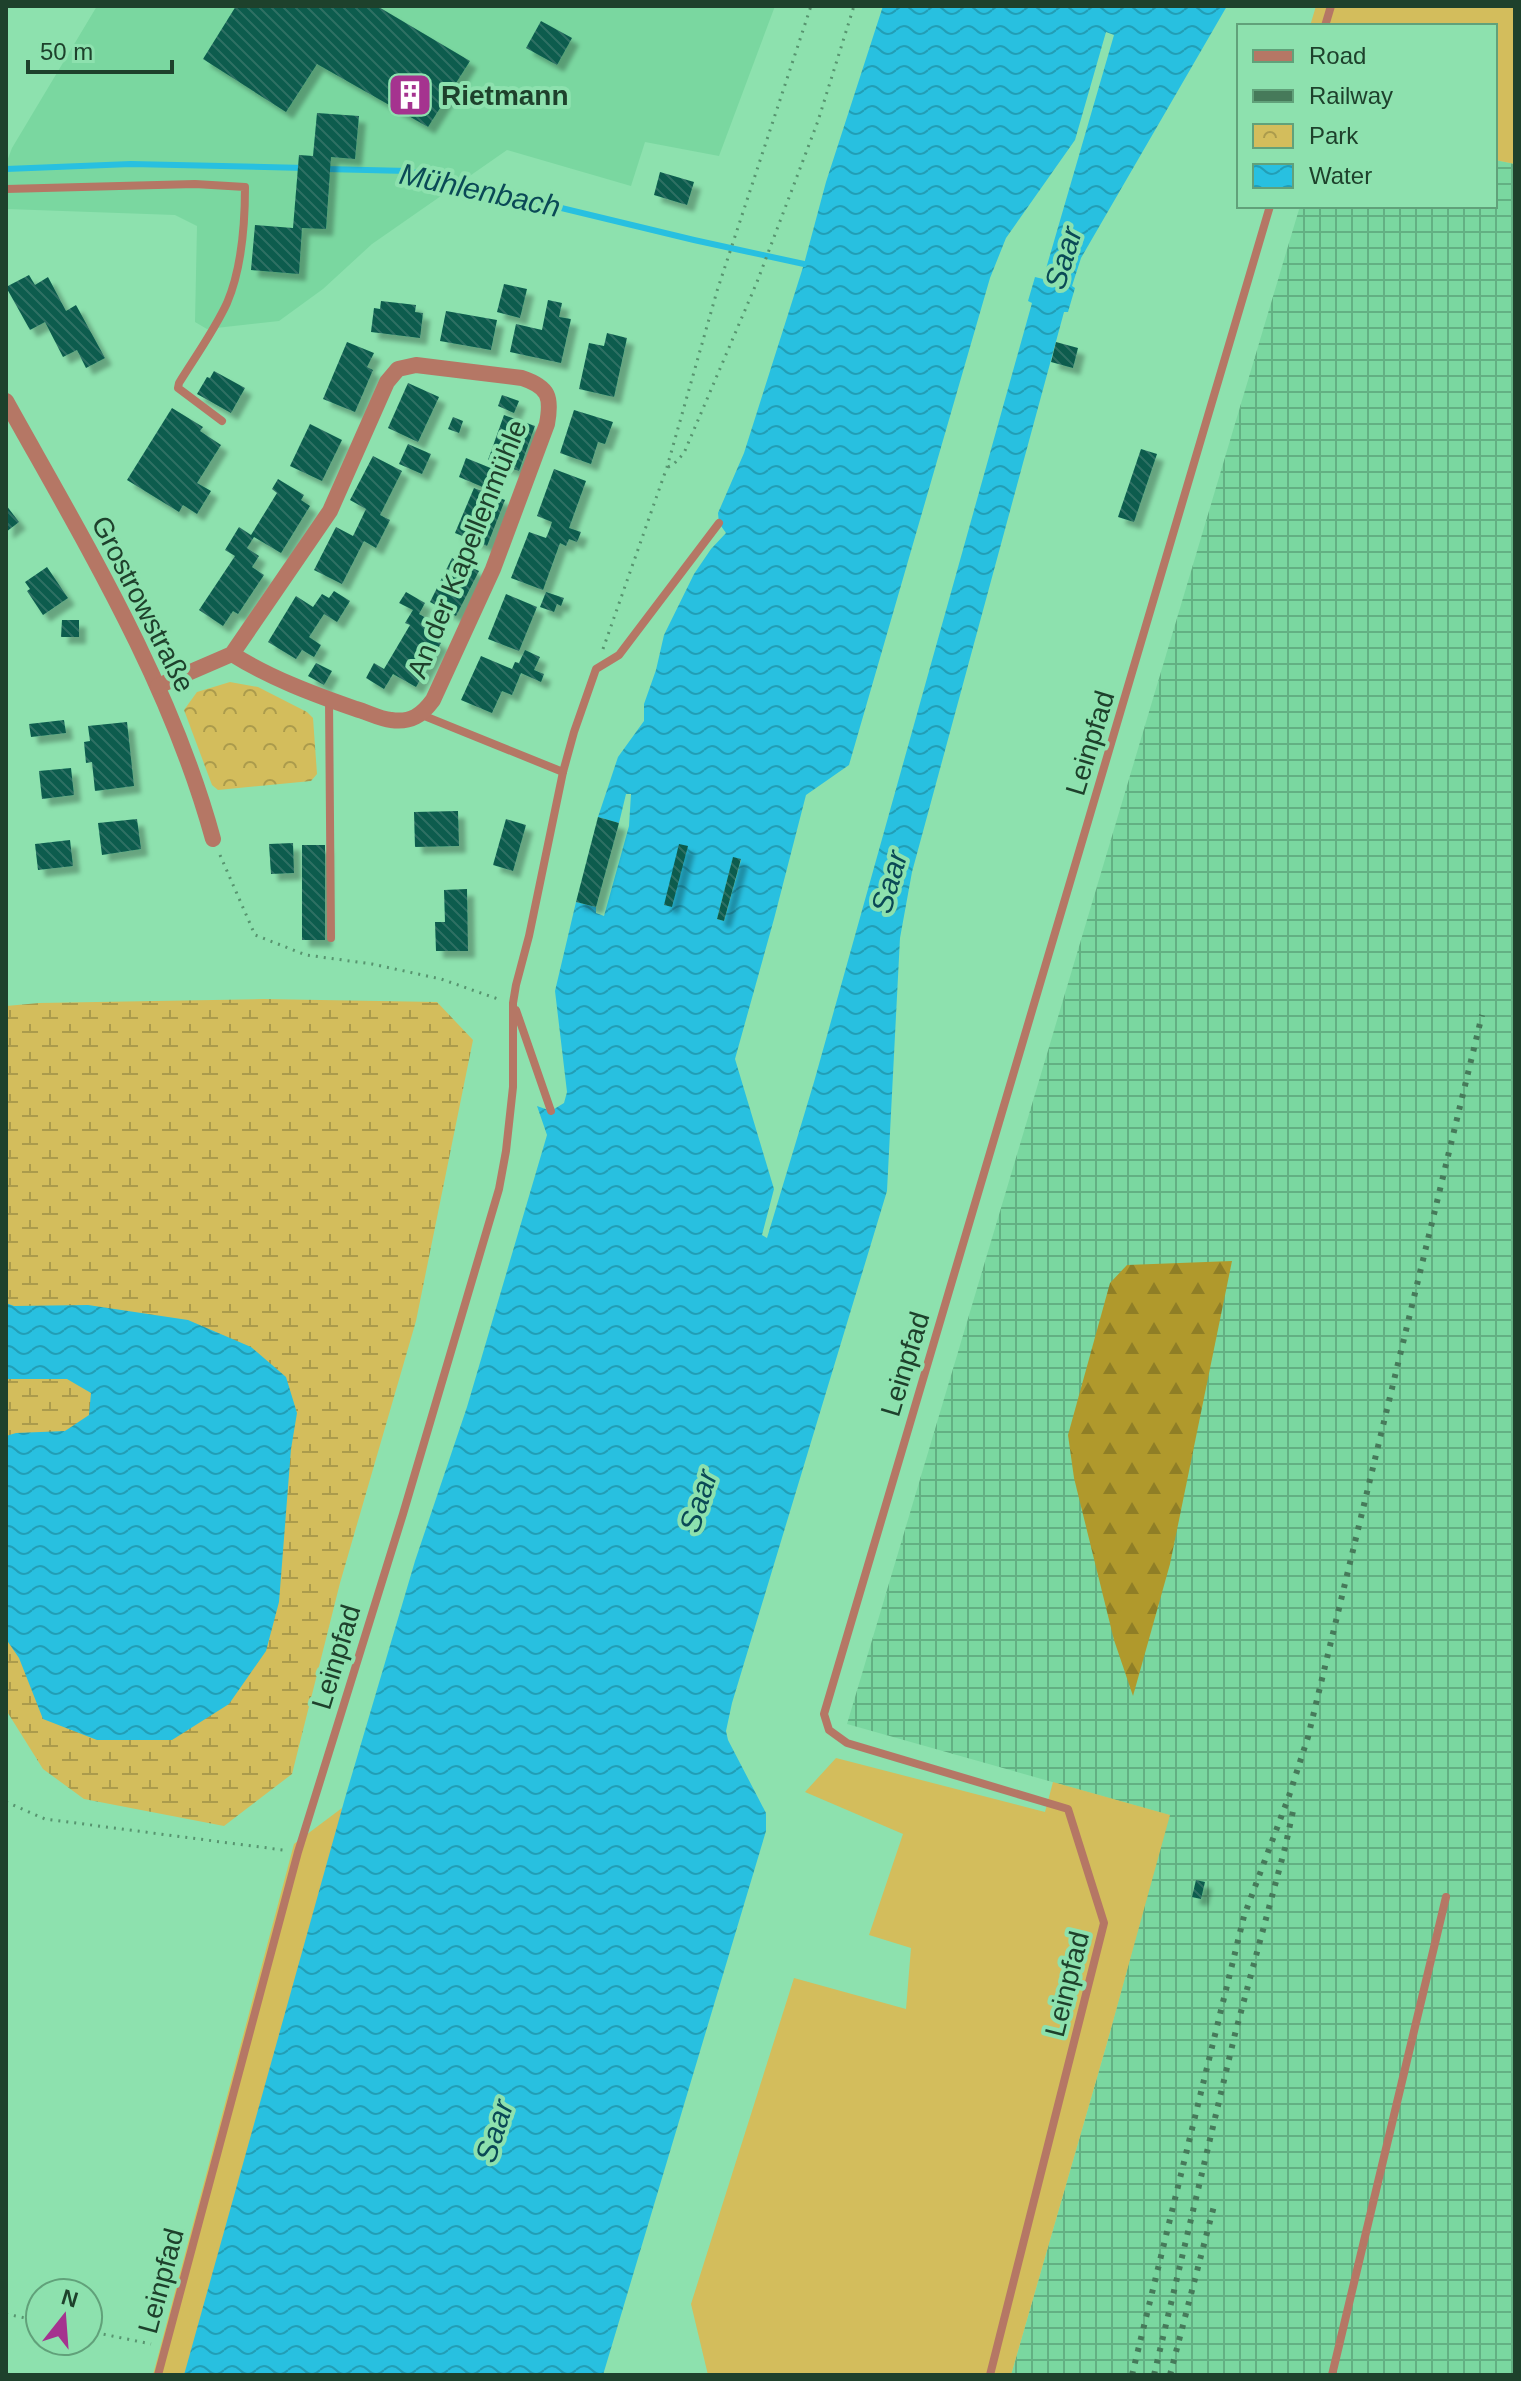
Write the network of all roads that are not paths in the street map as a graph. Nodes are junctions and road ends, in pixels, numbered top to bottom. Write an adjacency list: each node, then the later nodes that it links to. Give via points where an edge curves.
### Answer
1 (6, 189): 4 (lane, via 245,187 233,287 178,388)
2 (1269, 208): 17 (lane, Leinpfad, via 824,1714 829,1730 847,1743 1068,1809 1104,1923)
3 (6, 401): 7 (street, Grostrowstraße, via 120,604)
4 (222, 421)
5 (719, 523): 10 (lane, Leinpfad, via 619,655 596,669)
6 (232, 654): 7 (street); 8 (street, An der Kapellenmühle); 9 (street, An der Kapellenmühle, via 330,511 387,382 398,369 416,365 522,378 548,394 547,424 493,569)
7 (158, 686): 11 (street, Grostrowstraße, via 200,791)
8 (329, 700): 9 (street, An der Kapellenmühle, via 391,721); 12 (lane)
9 (422, 715): 10 (lane)
10 (563, 772): 13 (lane, Leinpfad)
11 (213, 839)
12 (331, 938)
13 (513, 1003): 14 (lane); 16 (lane, Leinpfad, via 513,1087 499,1189 298,1852)
14 (551, 1111)
15 (1446, 1897): 18 (lane)
16 (158, 2375)
17 (990, 2375)
18 (1332, 2375)

